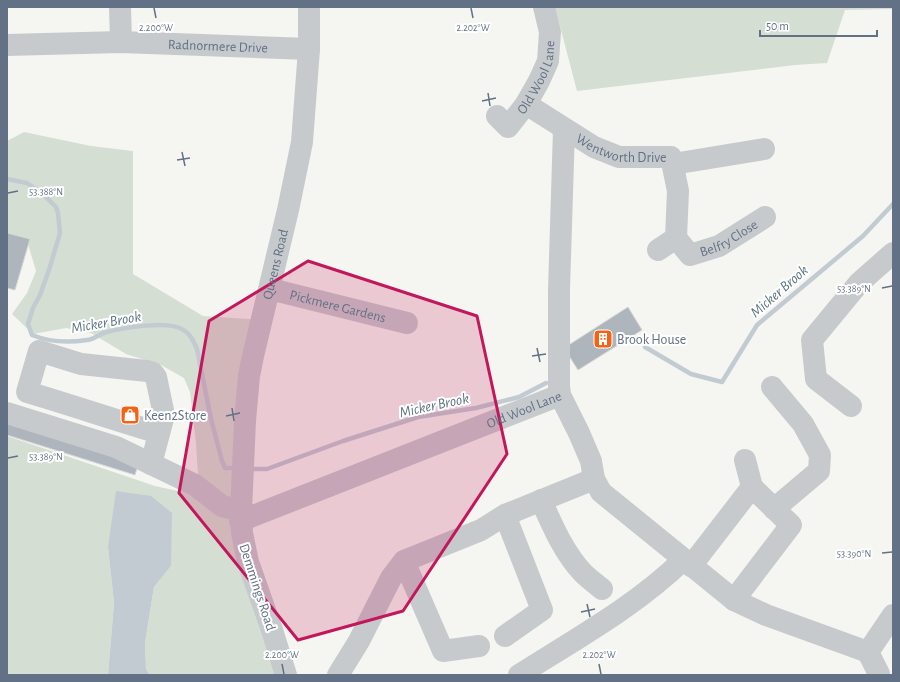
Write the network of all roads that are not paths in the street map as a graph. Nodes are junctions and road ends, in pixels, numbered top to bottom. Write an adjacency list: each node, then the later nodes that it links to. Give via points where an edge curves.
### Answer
1 (120, 7): 4 (street)
2 (309, 7): 6 (street, Queens Road)
3 (544, 7): 7 (street, Old Wool Lane, via 550,32 548,61)
4 (120, 42): 5 (street, Radnormere Drive); 6 (street, Radnormere Drive)
5 (7, 45)
6 (309, 49): 16 (street, Queens Road, via 302,142)
7 (526, 104): 8 (street, Old Wool Lane, via 508,127); 9 (street, Wentworth Drive)
8 (497, 116)
9 (564, 129): 11 (street, Wentworth Drive, via 594,147 619,157 671,157); 18 (street, Old Wool Lane)
10 (764, 149): 11 (street)
11 (672, 164): 13 (street, Wentworth Drive, via 678,191)
12 (765, 217): 13 (street, Belfry Close, via 719,246 690,254)
13 (676, 238): 14 (street)
14 (658, 250)
15 (893, 253): 20 (street, via 859,283 812,340 816,379)
16 (270, 289): 17 (street, Pickmere Gardens); 30 (street, Queens Road, via 249,376)
17 (407, 323)
18 (559, 385): 25 (street, via 591,461); 30 (street, Old Wool Lane)
19 (772, 387): 28 (street, via 803,424 820,455 819,471)
20 (851, 406)
21 (7, 413): 24 (street, via 116,447)
22 (159, 433): 22 (street, via 164,415 153,373 81,364 38,351 27,392); 24 (street)
23 (745, 460): 26 (street)
24 (151, 464): 30 (street, via 195,485 222,506)
25 (594, 479): 27 (street); 32 (street, via 601,492)
26 (752, 487): 28 (street); 32 (street)
27 (541, 500): 29 (street); 33 (street, via 570,556)
28 (774, 509): 34 (street, via 791,525)
29 (505, 514): 31 (street, via 481,530); 36 (street, via 542,610)
30 (241, 516): 40 (street, Demmings Road, via 248,562)
31 (404, 561): 37 (street, via 443,651); 41 (street, via 391,578 359,641)
32 (687, 563): 34 (street); 42 (street, via 603,622)
33 (602, 589)
34 (734, 600): 38 (street)
35 (893, 615): 38 (street)
36 (505, 636)
37 (479, 646)
38 (868, 652): 39 (street)
39 (883, 672)
40 (286, 675)
41 (338, 675)
42 (519, 675)

